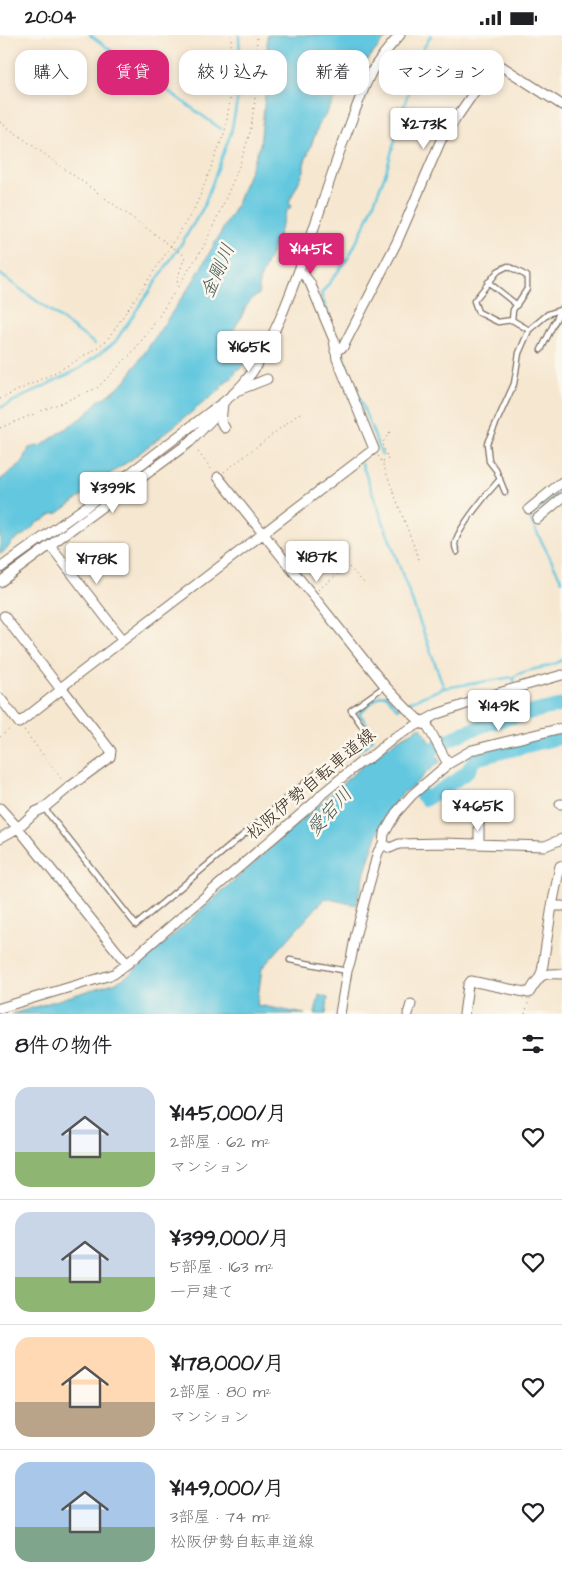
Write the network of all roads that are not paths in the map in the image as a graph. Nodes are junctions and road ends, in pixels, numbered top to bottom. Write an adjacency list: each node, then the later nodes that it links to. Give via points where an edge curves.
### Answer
1 (400, 35): 3 (street, via 373,70 358,103)
2 (562, 105): 9 (street, via 495,62 441,140 397,242)
3 (299, 271): 9 (street, via 310,283); 12 (street, via 270,343)
4 (488, 282): 5 (lane); 5 (lane, via 508,266 527,276 527,289); 7 (lane, via 474,301 478,312 498,322)
5 (517, 305): 7 (lane)
6 (562, 309): 8 (lane, via 548,314); 10 (lane)
7 (512, 320): 8 (lane)
8 (529, 330): 16 (lane, via 520,353 514,384 486,443 489,461)
9 (338, 350): 22 (street, via 374,449)
10 (541, 350)
11 (267, 379): 12 (street)
12 (239, 390): 13 (street)
13 (223, 403): 14 (street, via 221,422); 23 (street, via 218,413 190,442); 25 (street)
14 (225, 428)
15 (218, 477): 22 (street)
16 (500, 479): 18 (lane); 24 (lane, via 480,501 456,539 454,546)
17 (562, 482): 20 (street)
18 (505, 492)
19 (562, 498): 21 (street)
20 (528, 509)
21 (537, 519)
22 (263, 534): 28 (street); 30 (street)
23 (50, 545): 26 (street); 28 (street)
24 (457, 552)
25 (0, 568)
26 (0, 582)
27 (4, 616): 31 (street)
28 (123, 640): 31 (street)
29 (562, 675): 33 (street, 松阪伊勢自転車道線, via 436,714)
30 (385, 686): 33 (street); 35 (lane, via 351,711)
31 (62, 689): 32 (street, via 19,723); 40 (street, via 111,751 110,757)
32 (0, 698)
33 (424, 723): 36 (street); 50 (street, 松阪伊勢自転車道線, via 395,737 361,762)
34 (562, 728): 36 (street, via 472,751)
35 (364, 729)
36 (448, 764): 44 (street, via 403,804 384,834)
37 (318, 772): 40 (lane, via 136,925)
38 (479, 801): 45 (street)
39 (0, 808): 41 (street)
40 (44, 808): 41 (street)
41 (18, 828): 42 (street); 50 (street)
42 (0, 838)
43 (562, 839): 45 (street, via 545,846)
44 (383, 844): 45 (street, via 390,848 399,844); 51 (street, via 378,852)
45 (479, 844)
46 (560, 866): 47 (street)
47 (552, 906): 48 (street); 53 (street)
48 (562, 906)
49 (290, 960): 51 (lane)
50 (127, 964): 55 (street, 松阪伊勢自転車道線, via 114,974)
51 (347, 971): 56 (street)
52 (562, 975): 53 (street, via 546,973)
53 (540, 976): 58 (street, via 530,993 471,981)
54 (411, 1004): 57 (street)
55 (0, 1008)
56 (340, 1014)
57 (408, 1014)
58 (464, 1014)

